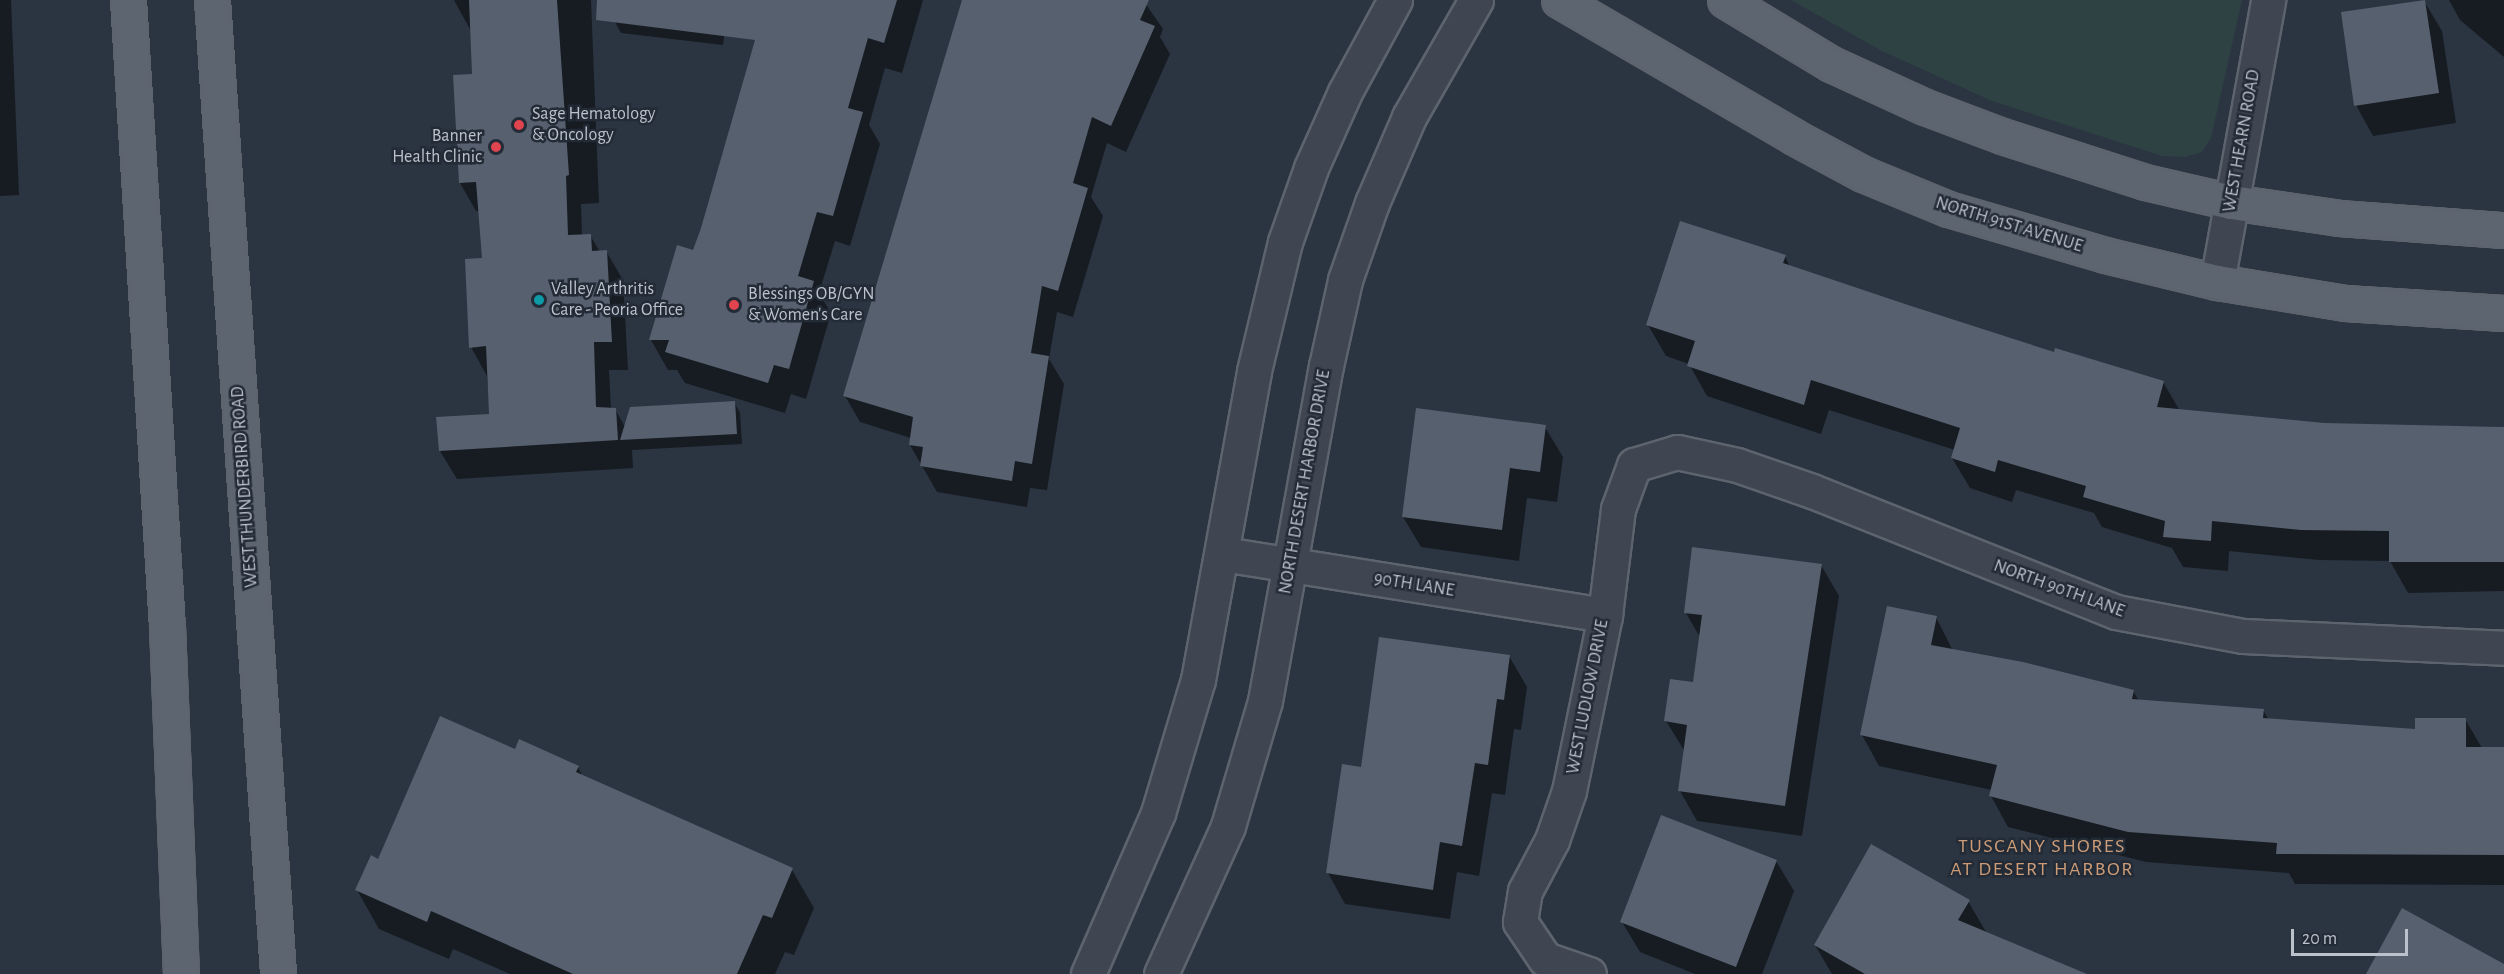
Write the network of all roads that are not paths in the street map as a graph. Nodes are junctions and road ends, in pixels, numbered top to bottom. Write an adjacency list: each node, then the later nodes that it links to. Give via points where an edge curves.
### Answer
1 (128, 0): 17 (main road, via 164,579)
2 (212, 0): 18 (main road, WEST THUNDERBIRD ROAD)
3 (1395, 0): 13 (street, via 1345,92 1311,168 1285,242 1254,371)
4 (1476, 0): 14 (street, NORTH DESERT HARBOR DRIVE, via 1409,117 1349,269 1326,366)
5 (1559, 0): 10 (main road, NORTH 91ST AVENUE, via 1863,174 1948,209 2105,255)
6 (1725, 0): 8 (main road, via 1831,64 1925,106 2002,136 2145,182)
7 (2268, 0): 8 (street, WEST HEARN ROAD)
8 (2231, 202): 9 (main road, via 2339,218); 10 (street, WEST HEARN ROAD)
9 (2504, 230)
10 (2217, 282): 11 (main road, NORTH 91ST AVENUE, via 2345,303)
11 (2504, 313)
12 (1634, 465): 15 (street, WEST LUDLOW DRIVE, via 1618,509); 16 (street, NORTH 90TH LANE, via 1677,452 1737,465 2116,612 2243,636)
13 (1223, 554): 14 (street, 90TH LANE); 19 (street, via 1198,680 1161,802)
14 (1289, 566): 15 (street, 90TH LANE); 20 (street, NORTH DESERT HARBOR DRIVE, via 1265,701 1228,826)
15 (1605, 615): 21 (street, WEST LUDLOW DRIVE, via 1569,791 1552,840 1525,891 1520,922 1545,959)
16 (2504, 648)
17 (181, 961)
18 (278, 974)
19 (1088, 974)
20 (1161, 974)
21 (1589, 974)

